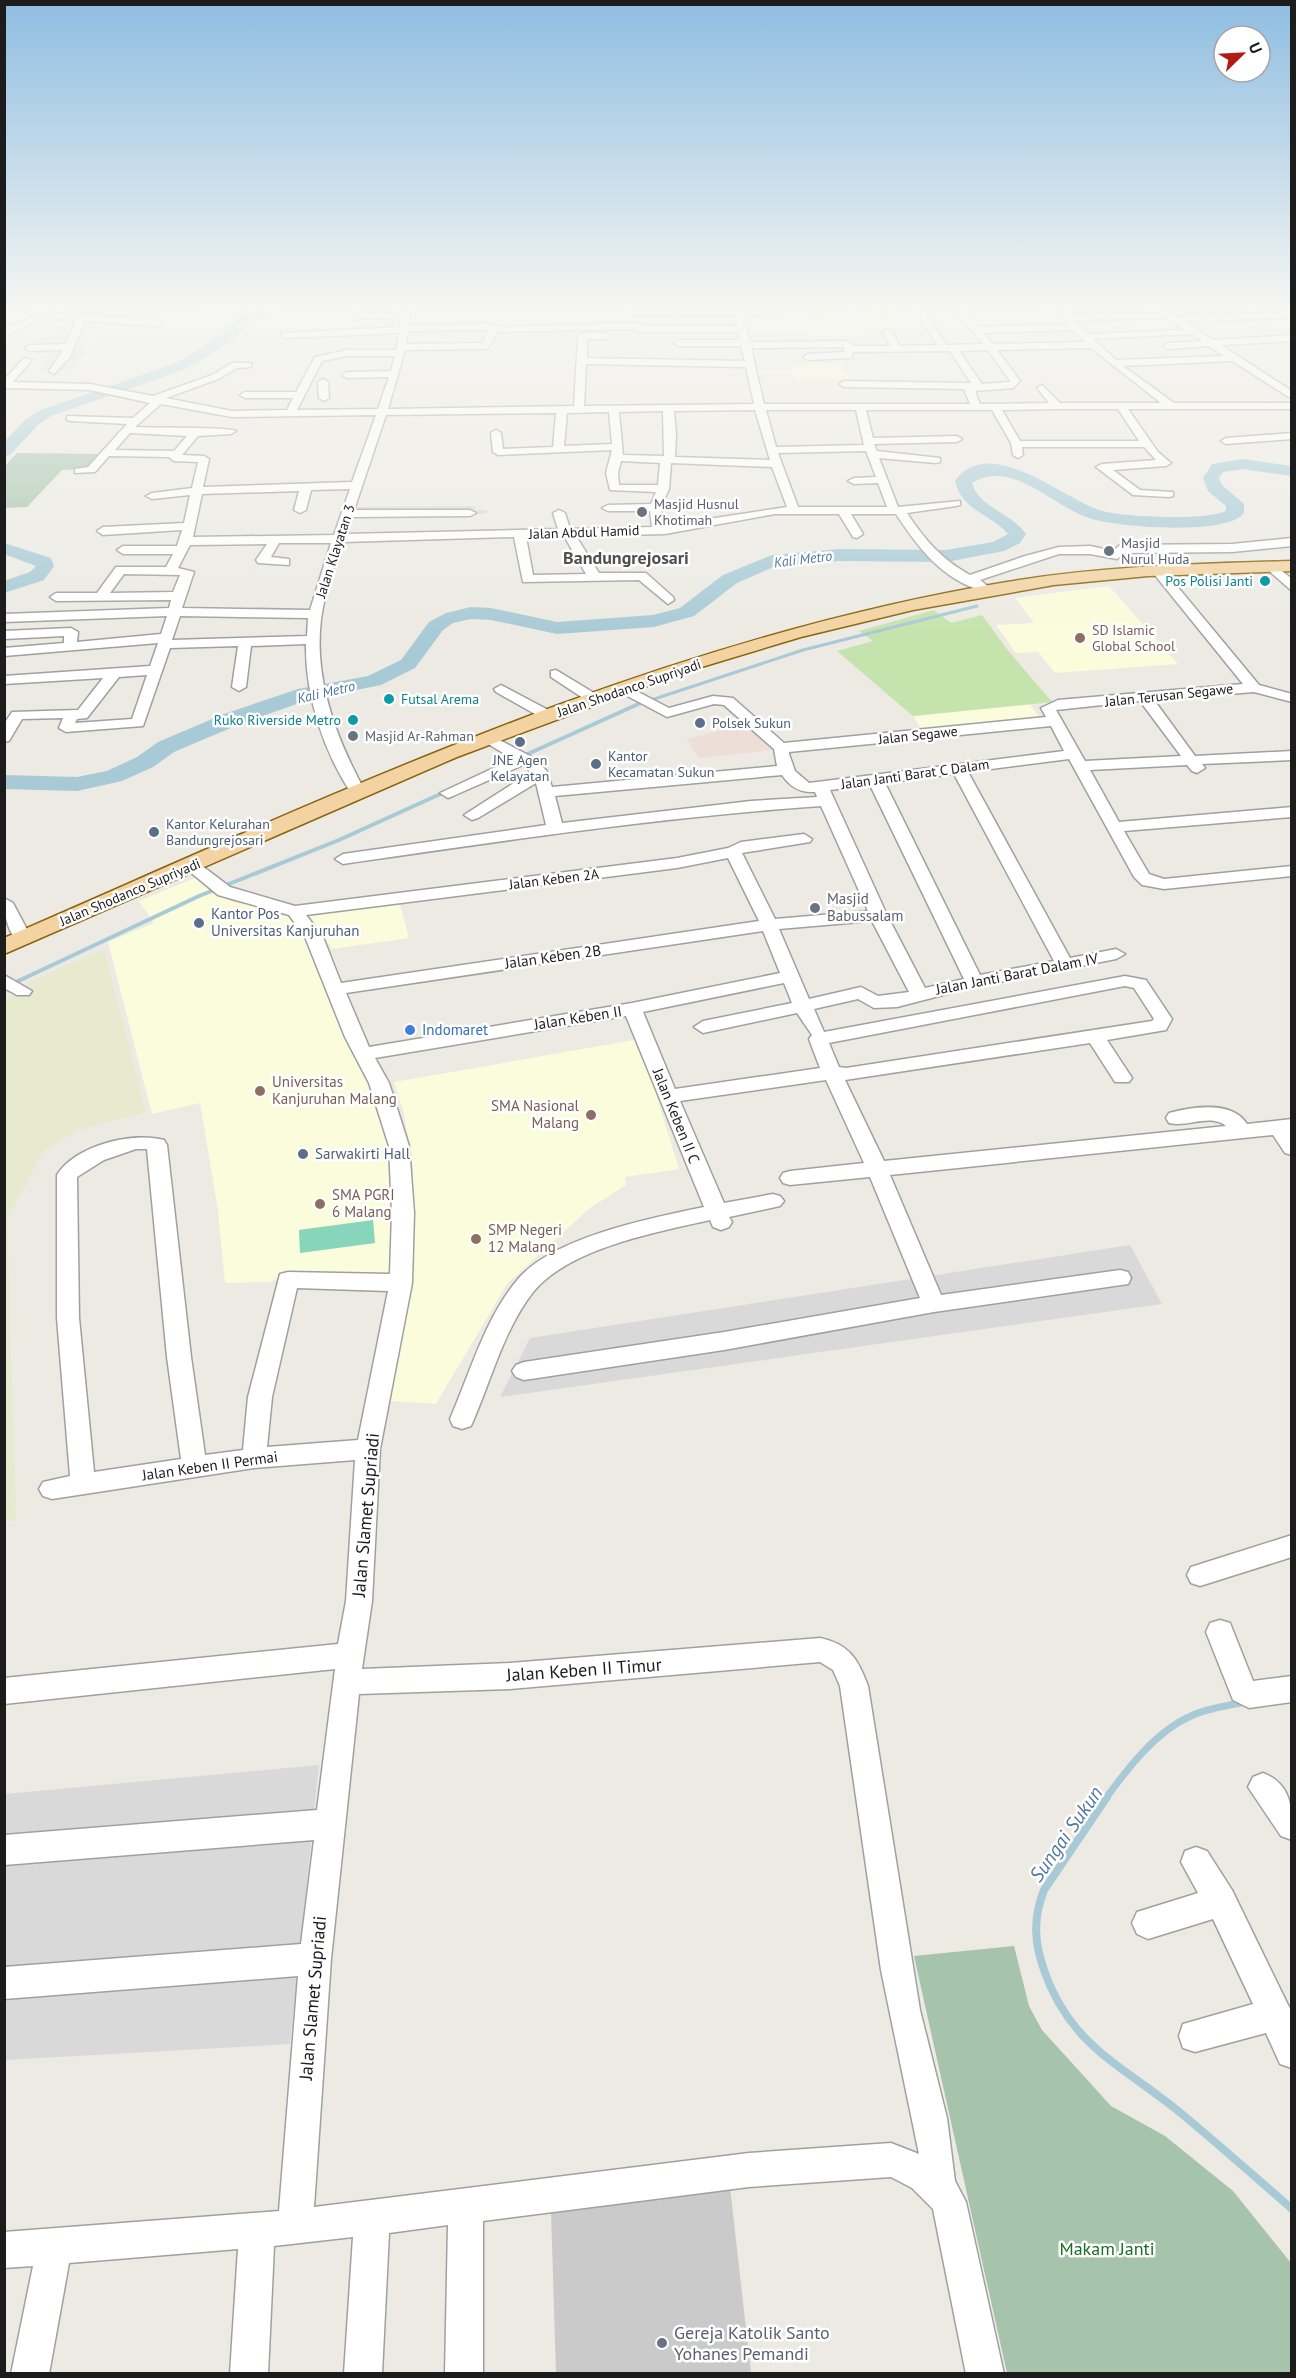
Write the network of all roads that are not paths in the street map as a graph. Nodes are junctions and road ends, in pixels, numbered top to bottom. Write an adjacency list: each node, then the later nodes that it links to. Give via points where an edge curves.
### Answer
1 (71, 418): 11 (street)
2 (138, 418): 11 (street)
3 (380, 418): 38 (street, Jalan Klayatan 3)
4 (561, 418): 25 (street)
5 (614, 418): 27 (street)
6 (669, 418): 31 (street, via 672,439)
7 (762, 418): 26 (street)
8 (863, 418): 21 (street)
9 (1001, 418): 22 (street, via 1018,450)
10 (1129, 418): 20 (street)
11 (135, 421): 12 (street)
12 (126, 430): 14 (street); 28 (street)
13 (231, 431): 14 (street)
14 (195, 433): 29 (street)
15 (496, 433): 25 (street, via 498,452)
16 (1292, 436): 19 (street)
17 (826, 437): 21 (street)
18 (970, 439): 21 (street, via 959,443)
19 (1226, 441)
20 (1147, 444): 22 (street); 33 (street, via 1171,466)
21 (869, 445): 26 (street); 30 (street, via 904,459); 36 (street)
22 (1112, 446): 33 (street)
23 (1292, 448): 24 (street)
24 (1261, 449)
25 (558, 450): 27 (street)
26 (771, 450): 32 (street)
27 (616, 452): 31 (street); 41 (street, via 614,489)
28 (105, 453): 29 (street); 35 (street, via 91,470)
29 (176, 454): 42 (street, via 174,459 204,459)
30 (936, 460)
31 (666, 462): 32 (street); 41 (street)
32 (776, 464): 50 (street)
33 (1129, 465): 34 (street)
34 (1115, 466): 40 (street); 43 (street, via 1102,467 1134,491)
35 (79, 471)
36 (881, 480): 37 (street); 49 (street)
37 (854, 481)
38 (356, 485): 39 (street); 54 (street, Jalan Klayatan 3)
39 (306, 486): 42 (street); 48 (street)
40 (1143, 486)
41 (663, 489): 46 (street)
42 (197, 491): 44 (street); 55 (street)
43 (1169, 494)
44 (152, 496)
45 (956, 503): 49 (street, Jalan Abdul Hamid)
46 (655, 507): 47 (street); 57 (street)
47 (608, 508)
48 (300, 510)
49 (897, 510): 51 (street, Jalan Abdul Hamid); 72 (street, via 924,547 943,565)
50 (794, 511): 51 (street, Jalan Abdul Hamid); 57 (street, Jalan Abdul Hamid)
51 (843, 511): 60 (street)
52 (470, 513): 54 (street)
53 (560, 513): 59 (street)
54 (348, 514): 62 (street, Jalan Klayatan 3)
55 (191, 526): 56 (street); 65 (street)
56 (134, 530): 58 (street); 65 (street, Jalan Abdul Hamid, via 138,534 127,550)
57 (658, 530): 59 (street, Jalan Abdul Hamid)
58 (103, 531)
59 (567, 533): 61 (street, Jalan Abdul Hamid); 71 (street)
60 (856, 534)
61 (520, 535): 62 (street, Jalan Abdul Hamid); 71 (street, via 527,579)
62 (340, 539): 63 (street, Jalan Abdul Hamid); 80 (street, Jalan Klayatan 3)
63 (274, 540): 65 (street, Jalan Abdul Hamid); 66 (street, via 262,560)
64 (1292, 542): 72 (street, via 1035,556)
65 (184, 545): 69 (street)
66 (285, 562)
67 (1292, 566): 68 (main road, Jalan Shodanco Supriyadi)
68 (1272, 567): 70 (main road, Jalan Shodanco Supriyadi); 73 (street)
69 (170, 571): 75 (street, via 188,572); 77 (street, via 120,570)
70 (1158, 571): 74 (main road, Jalan Shodanco Supriyadi); 95 (street)
71 (594, 576): 78 (street, via 642,576)
72 (971, 579): 74 (street)
73 (1292, 587)
74 (988, 591): 97 (main road, Jalan Shodanco Supriyadi, via 844,621)
75 (178, 596): 77 (street); 79 (street)
76 (57, 597): 77 (street)
77 (100, 597)
78 (668, 600)
79 (175, 612): 80 (street); 81 (street); 86 (street)
80 (315, 614): 85 (street, Jalan Klayatan 3)
81 (57, 616): 82 (street); 83 (street)
82 (4, 618)
83 (49, 633): 84 (street); 88 (street, via 71,632)
84 (4, 635)
85 (313, 640): 87 (street); 117 (street, Jalan Klayatan 3, via 314,681 322,713 338,759)
86 (166, 641): 87 (street); 88 (street); 90 (street)
87 (245, 642): 94 (street)
88 (70, 647): 89 (street)
89 (4, 652)
90 (156, 670): 91 (street); 101 (street, via 138,723 66,728)
91 (115, 672): 93 (street); 101 (street, via 82,715)
92 (556, 674): 99 (street)
93 (4, 680)
94 (239, 687)
95 (1254, 688): 98 (street, Jalan Terusan Segawe); 100 (street, Jalan Terusan Segawe)
96 (501, 689): 103 (street)
97 (638, 697): 99 (main road, Jalan Shodanco Supriyadi); 106 (street, via 667,714 712,700 728,701)
98 (1144, 697): 102 (street, Jalan Terusan Segawe, via 1058,704); 110 (street)
99 (594, 699): 103 (main road, Jalan Shodanco Supriyadi)
100 (1291, 699)
101 (72, 714): 104 (street, via 17,715)
102 (1051, 715): 106 (street, Jalan Segawe); 111 (street)
103 (547, 716): 105 (main road, Jalan Shodanco Supriyadi)
104 (4, 738)
105 (490, 739): 108 (street); 117 (main road, Jalan Shodanco Supriyadi)
106 (781, 748): 113 (street)
107 (1292, 755): 110 (street)
108 (522, 757): 114 (street); 118 (street)
109 (1292, 762): 110 (street)
110 (1194, 764): 111 (street, Jalan Janti Barat C Dalam)
111 (1080, 765): 112 (street, Jalan Janti Barat C Dalam); 122 (street)
112 (957, 768): 115 (street, Jalan Janti Barat C Dalam); 136 (street)
113 (786, 770): 116 (street); 119 (street, Jalan Janti Barat C Dalam, via 800,786)
114 (541, 773): 116 (street); 121 (street)
115 (875, 779): 119 (street, Jalan Janti Barat C Dalam); 138 (street)
116 (547, 792): 123 (street)
117 (358, 793): 127 (main road, Jalan Shodanco Supriyadi)
118 (448, 793)
119 (824, 794): 123 (street); 131 (street)
120 (1292, 812): 122 (street)
121 (472, 815)
122 (1116, 827): 128 (street, via 1142,877 1148,881 1164,884)
123 (555, 829): 126 (street)
124 (804, 839): 125 (street, Jalan Keben 2A, via 741,847)
125 (732, 852): 130 (street, Jalan Keben 2A); 132 (street)
126 (343, 859)
127 (191, 866): 130 (street, via 220,888); 133 (main road, Jalan Shodanco Supriyadi)
128 (1292, 871)
129 (4, 903): 133 (street)
130 (295, 911): 139 (street, Jalan Slamet Supriadi, via 314,938)
131 (878, 915): 132 (street, Jalan Keben 2B); 140 (street)
132 (769, 925): 137 (street); 139 (street, Jalan Keben 2B)
133 (23, 939): 134 (main road, Jalan Shodanco Supriyadi)
134 (4, 947)
135 (1116, 954): 136 (street, Jalan Janti Barat Dalam IV)
136 (1065, 965): 138 (street, Jalan Janti Barat Dalam IV)
137 (790, 976): 141 (street); 142 (street, Jalan Keben II)
138 (974, 982): 140 (street, Jalan Janti Barat Dalam IV)
139 (337, 989): 146 (street, Jalan Slamet Supriadi)
140 (919, 994): 141 (street, Jalan Janti Barat Dalam IV, via 874,1002 861,993)
141 (803, 1006): 143 (street, Jalan Janti Barat Dalam IV); 144 (street)
142 (632, 1010): 146 (street, Jalan Keben II); 149 (street, Jalan Keben II C)
143 (703, 1027)
144 (816, 1030)
145 (1095, 1036): 147 (street, via 846,1074); 147 (street, via 1159,1026 1163,1018 1140,984 1117,982 818,1039); 148 (street)
146 (364, 1054): 159 (street, Jalan Slamet Supriadi, via 379,1083 399,1146 403,1213)
147 (831, 1073): 149 (street); 154 (street)
148 (1122, 1078)
149 (668, 1096): 157 (street, Jalan Keben II C)
150 (1176, 1119): 152 (street, via 1222,1114 1235,1120)
151 (1285, 1127): 152 (street); 153 (street)
152 (1242, 1133): 154 (street)
153 (1292, 1149)
154 (876, 1168): 155 (street); 160 (street)
155 (790, 1178)
156 (773, 1201): 157 (street)
157 (719, 1217): 162 (street, via 641,1230 560,1257 527,1283)
158 (1120, 1278): 160 (street)
159 (401, 1283): 163 (street, Jalan Slamet Supriadi); 164 (street, via 288,1280 260,1397)
160 (934, 1304): 161 (street)
161 (524, 1371)
162 (462, 1419)
163 (368, 1449): 164 (street, Jalan Keben II Permai); 171 (street, Jalan Slamet Supriadi, via 359,1601)
164 (254, 1458): 165 (street, Jalan Keben II Permai)
165 (195, 1469): 166 (street, Jalan Keben II Permai); 166 (street, via 157,1145 139,1142 92,1157 67,1175 68,1318)
166 (83, 1485): 167 (street, Jalan Keben II Permai)
167 (52, 1489)
168 (1292, 1546): 169 (street)
169 (1200, 1575)
170 (1220, 1632): 172 (street, via 1243,1691 1249,1695)
171 (349, 1668): 173 (street, Jalan Keben II Timur); 175 (street, Jalan Slamet Supriadi); 186 (street, Jalan Keben II Timur, via 510,1676 833,1651 846,1663 854,1686 895,1961 936,2148)
172 (1292, 1689)
173 (4, 1691)
174 (1263, 1787): 176 (street)
175 (330, 1824): 177 (street); 181 (street, Jalan Slamet Supriadi)
176 (1292, 1826)
177 (4, 1850)
178 (1196, 1862): 179 (street)
179 (1221, 1901): 180 (street); 183 (street)
180 (1148, 1923)
181 (315, 1959): 182 (street); 189 (street, Jalan Slamet Supriadi)
182 (4, 1983)
183 (1276, 2014): 184 (street); 185 (street)
184 (1195, 2036)
185 (1292, 2052)
186 (938, 2184): 187 (street, via 912,2167 891,2160 749,2170); 197 (street, via 949,2202)
187 (466, 2206): 188 (street); 196 (street)
188 (372, 2217): 189 (street); 195 (street)
189 (295, 2226): 190 (street)
190 (257, 2230): 191 (street); 194 (street)
191 (54, 2248): 192 (street); 193 (street)
192 (4, 2250)
193 (30, 2373)
194 (249, 2373)
195 (363, 2373)
196 (464, 2373)
197 (985, 2373)

